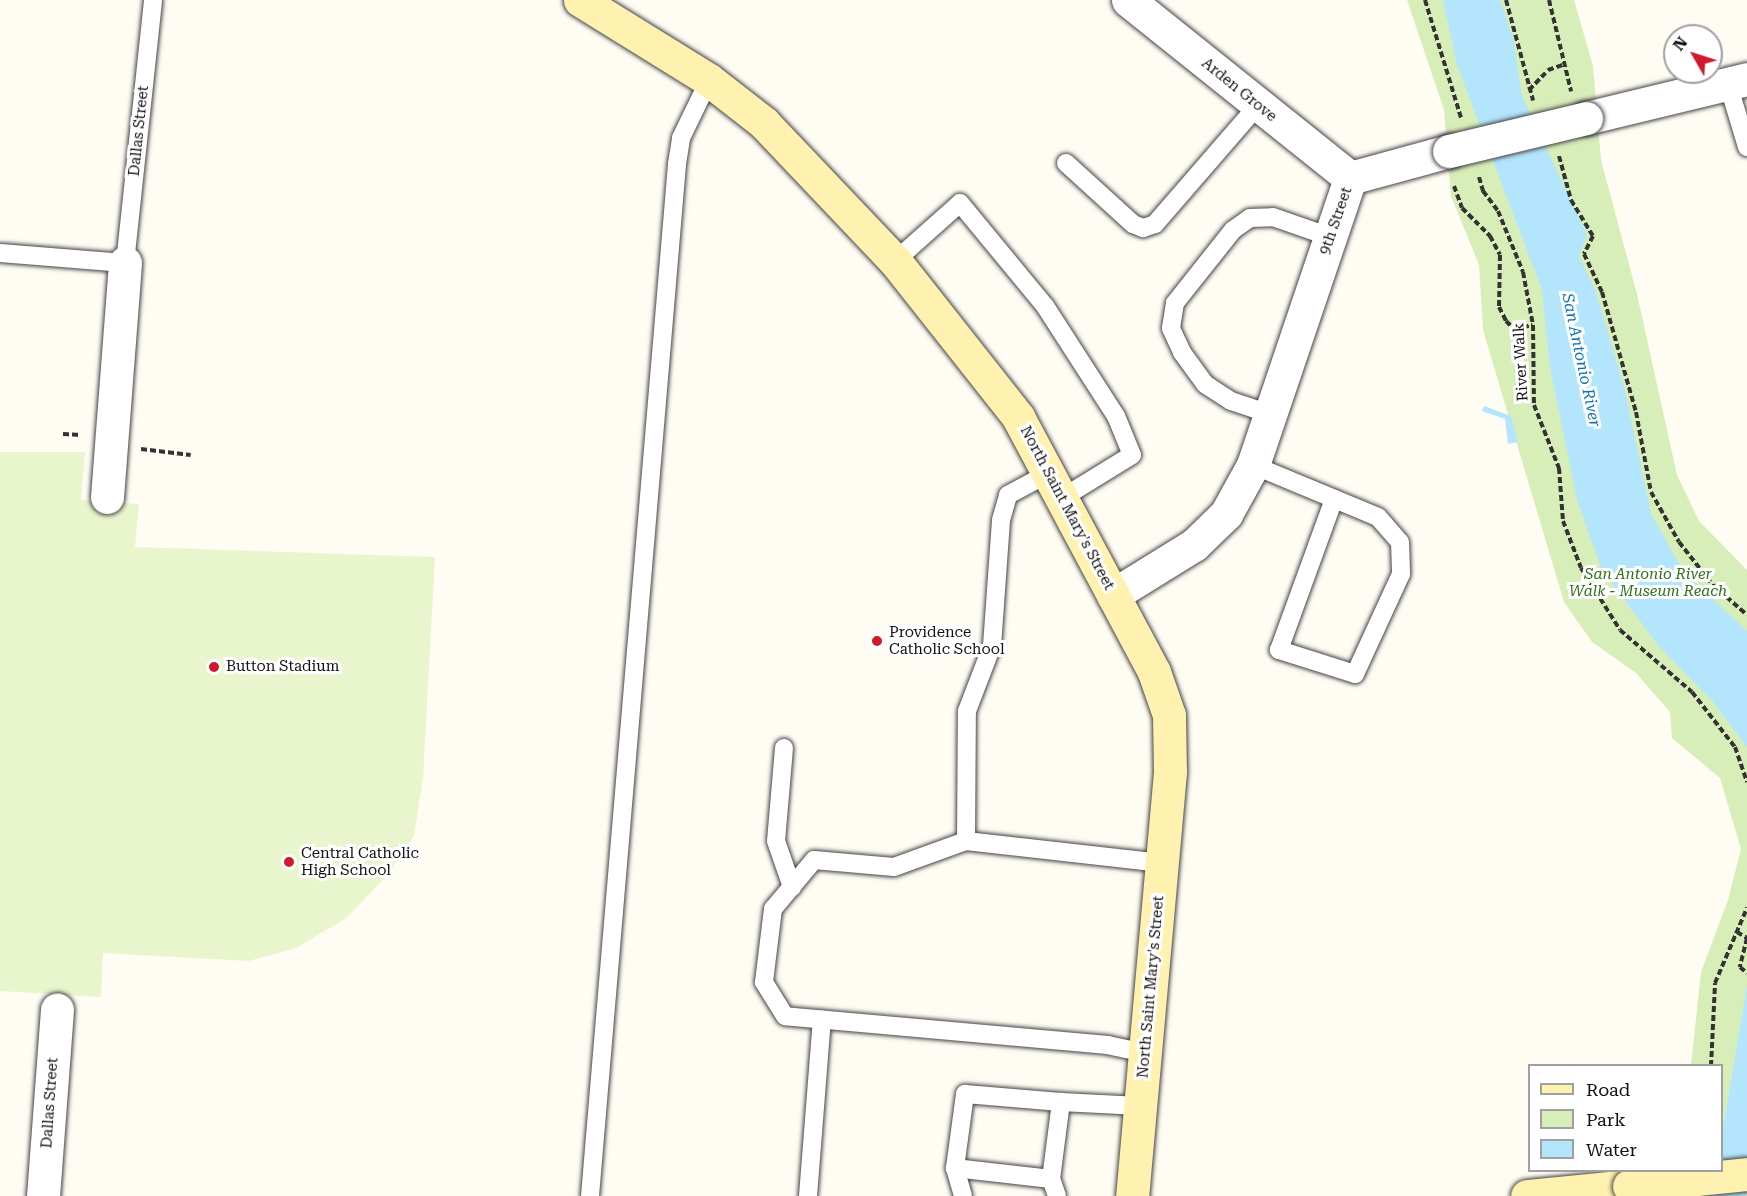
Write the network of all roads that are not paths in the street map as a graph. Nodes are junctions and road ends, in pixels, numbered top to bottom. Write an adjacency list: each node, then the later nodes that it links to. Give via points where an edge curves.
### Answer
1 (153, 0): 13 (lane, Dallas Street)
2 (580, 0): 4 (street, North Saint Mary's Street)
3 (1128, 0): 6 (street, Arden Grove)
4 (709, 80): 12 (street, North Saint Mary's Street, via 764,123); 34 (lane, via 681,138 677,164)
5 (1737, 82): 7 (lane); 9 (street, 9th Street, bridge, via 1579,105 1457,140)
6 (1258, 105): 8 (lane, via 1155,224 1143,228 1133,224); 9 (street, Arden Grove)
7 (1747, 147)
8 (1066, 163)
9 (1350, 178): 10 (street, 9th Street)
10 (1330, 237): 14 (street, 9th Street); 14 (lane, via 1273,217 1250,218 1233,230 1175,303 1171,328 1182,352 1205,384 1231,401)
11 (0, 253): 13 (lane)
12 (895, 261): 16 (street, North Saint Mary's Street, via 1018,417); 16 (lane, via 960,203 1045,306 1116,416 1132,455)
13 (125, 263): 17 (street)
14 (1270, 414): 15 (street, 9th Street)
15 (1253, 465): 18 (lane); 19 (street, 9th Street, via 1226,514 1194,545)
16 (1055, 486): 19 (street, North Saint Mary's Street); 21 (lane, via 1008,495 1001,520 992,645 967,711)
17 (107, 497)
18 (1334, 499): 18 (lane, via 1378,517 1400,542 1401,574 1355,674 1279,650)
19 (1113, 595): 22 (street, North Saint Mary's Street, via 1154,672 1169,715 1170,772)
20 (784, 748): 23 (lane, via 776,841)
21 (966, 841): 22 (lane); 23 (lane, via 894,867 814,860)
22 (1162, 863): 26 (street, North Saint Mary's Street)
23 (792, 887): 25 (lane, via 773,909 764,982 785,1016)
24 (57, 1010): 33 (street, Dallas Street)
25 (822, 1020): 26 (lane, via 1108,1045); 35 (lane)
26 (1145, 1053): 28 (street, North Saint Mary's Street)
27 (1061, 1102): 28 (lane); 29 (lane, via 965,1094); 31 (lane)
28 (1140, 1106): 37 (street, North Saint Mary's Street)
29 (955, 1168): 31 (lane); 36 (lane)
30 (1747, 1174): 32 (street, bridge)
31 (1054, 1187)
32 (1575, 1194): 38 (street)
33 (43, 1196)
34 (590, 1196)
35 (808, 1196)
36 (963, 1196)
37 (1132, 1196)
38 (1527, 1196)

